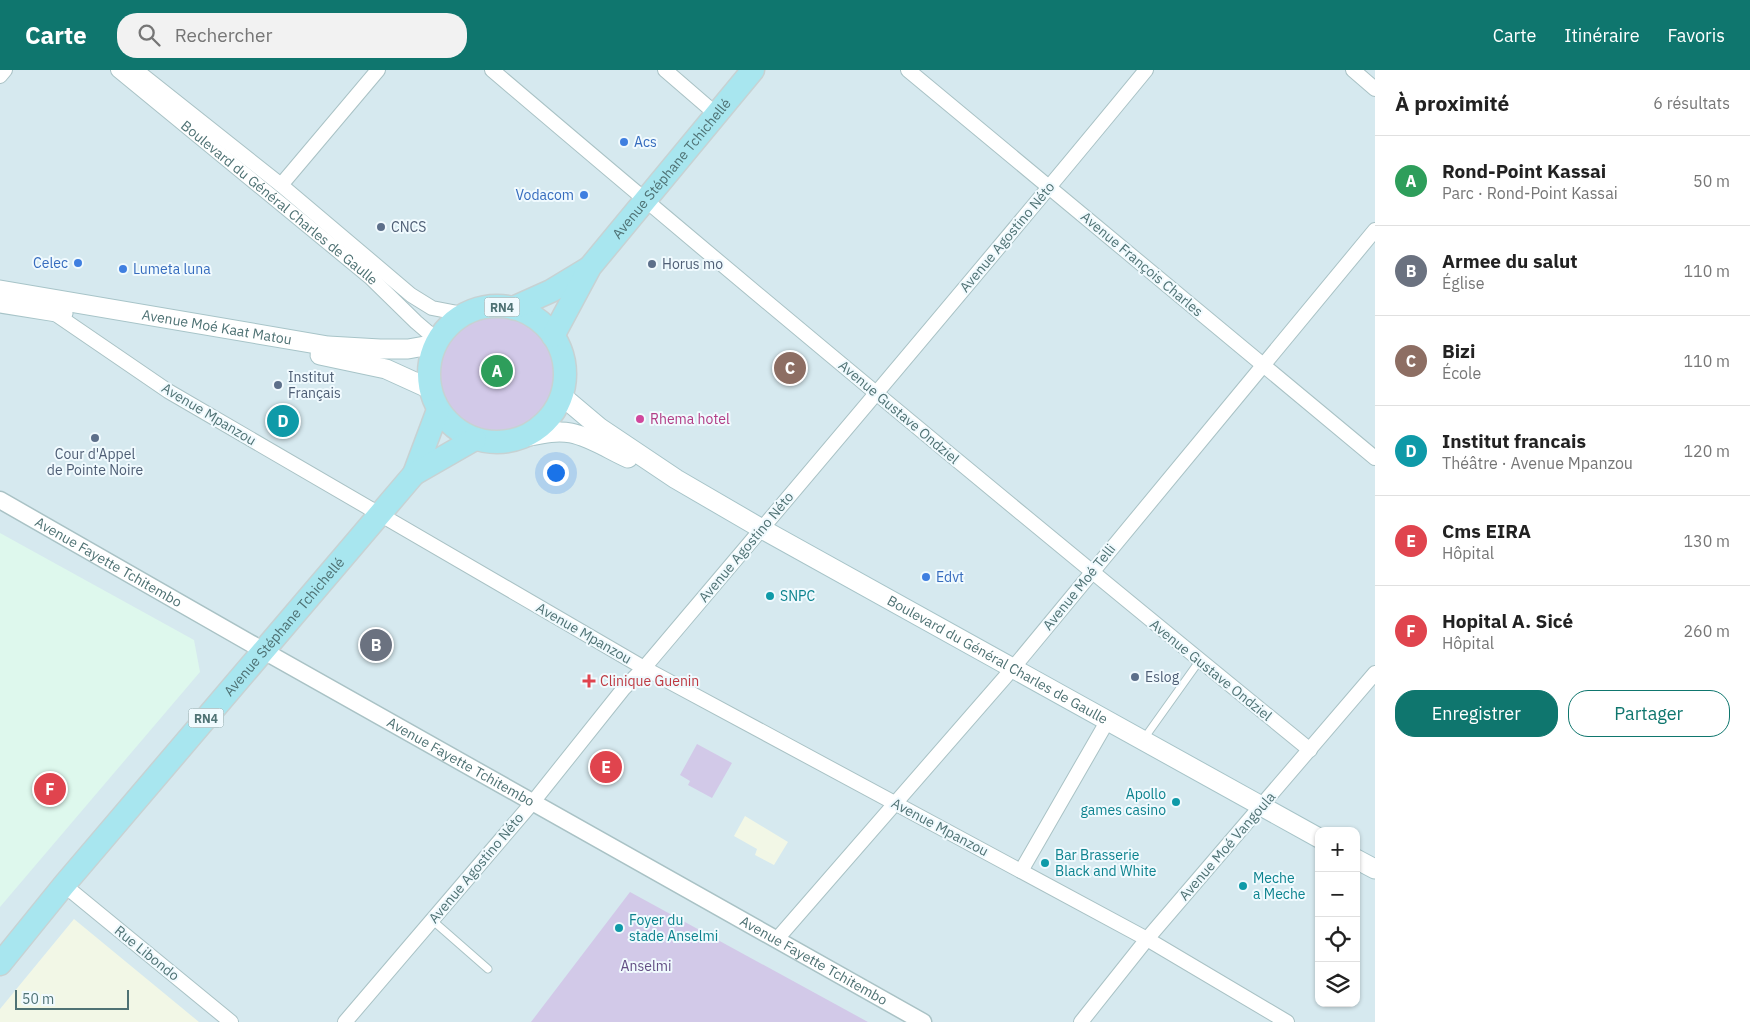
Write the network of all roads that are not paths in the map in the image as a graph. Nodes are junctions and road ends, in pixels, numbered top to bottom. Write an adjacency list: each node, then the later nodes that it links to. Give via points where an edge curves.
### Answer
1 (5, 70): 11 (street)
2 (118, 70): 25 (street, Boulevard du Général Charles de Gaulle, via 362,270)
3 (136, 70): 14 (street, Boulevard du Général Charles de Gaulle)
4 (378, 70): 14 (street)
5 (492, 70): 16 (street, Avenue Gustave Ondziel)
6 (665, 70): 13 (street)
7 (753, 70): 13 (highway, Avenue Stéphane Tchichellé / RN4)
8 (908, 70): 15 (street, Avenue François Charles)
9 (1146, 70): 15 (street, Avenue Agostino Néto)
10 (1353, 70): 12 (street)
11 (0, 76)
12 (1375, 89)
13 (716, 114): 16 (highway, Avenue Stéphane Tchichellé / RN4)
14 (281, 185): 23 (street, Boulevard du Général Charles de Gaulle, via 410,295 432,308)
15 (1050, 187): 26 (street, Avenue François Charles); 28 (street, Avenue Agostino Néto)
16 (646, 201): 18 (highway, Avenue Stéphane Tchichellé / RN4); 28 (street, Avenue Gustave Ondziel)
17 (1375, 230): 26 (street, Avenue Moé Telli)
18 (590, 267): 21 (highway, Avenue Stéphane Tchichellé / RN4, via 551,291); 24 (highway, Avenue Stéphane Tchichellé / RN4)
19 (0, 290): 25 (main road, Avenue Moé Kaat Matou, via 328,346 398,349)
20 (0, 304): 22 (main road, Avenue Moé Kaat Matou)
21 (513, 308): 23 (highway, RN4, via 479,308); 24 (highway, RN4, via 528,314)
22 (51, 311): 27 (main road, Avenue Moé Kaat Matou, via 332,357 386,370); 37 (street, Avenue Mpanzou, via 168,391)
23 (464, 314): 25 (highway, RN4)
24 (553, 336): 29 (highway, RN4, via 564,365)
25 (436, 342): 27 (highway, RN4, via 429,366)
26 (1264, 366): 33 (street, Avenue François Charles); 39 (street, Avenue Moé Telli)
27 (430, 389): 30 (highway, RN4)
28 (876, 393): 38 (street, Avenue Agostino Néto); 39 (street, Avenue Gustave Ondziel)
29 (562, 396): 31 (highway, RN4, via 548,420); 35 (main road, Boulevard du Général Charles de Gaulle, via 600,428)
30 (438, 410): 32 (highway, RN4, via 448,422); 34 (highway, Avenue Stéphane Tchichellé / RN4)
31 (525, 437): 32 (highway, RN4, via 492,443); 35 (main road, Boulevard du Général Charles de Gaulle, via 570,433)
32 (475, 439): 34 (highway, Avenue Stéphane Tchichellé / RN4)
33 (1375, 458)
34 (414, 474): 37 (highway, Avenue Stéphane Tchichellé / RN4)
35 (676, 479): 38 (main road, Boulevard du Général Charles de Gaulle)
36 (0, 500): 40 (street, Avenue Fayette Tchitembo)
37 (380, 514): 40 (highway, Avenue Stéphane Tchichellé / RN4); 42 (street, Avenue Mpanzou)
38 (762, 528): 42 (street, Avenue Agostino Néto); 43 (main road, Boulevard du Général Charles de Gaulle)
39 (1091, 572): 41 (street, Avenue Gustave Ondziel); 43 (street, Avenue Moé Telli)
40 (264, 651): 48 (street, Avenue Fayette Tchitembo); 55 (highway, Avenue Stéphane Tchichellé / RN4)
41 (1200, 660): 46 (lane); 47 (street, Avenue Gustave Ondziel)
42 (644, 668): 48 (street, Avenue Agostino Néto, via 624,688); 49 (street, Avenue Mpanzou)
43 (1013, 668): 45 (main road, Boulevard du Général Charles de Gaulle); 49 (street, Avenue Moé Telli)
44 (1375, 673): 47 (street, Avenue Moé Vangoula)
45 (1108, 720): 46 (main road, Boulevard du Général Charles de Gaulle); 54 (street)
46 (1143, 740): 50 (main road, Boulevard du Général Charles de Gaulle)
47 (1310, 750): 50 (street, Avenue Moé Vangoula)
48 (533, 802): 56 (street, Avenue Agostino Néto); 57 (street, Avenue Fayette Tchitembo)
49 (895, 804): 54 (street, Avenue Mpanzou); 57 (street, Avenue Moé Telli)
50 (1261, 806): 51 (main road, Boulevard du Général Charles de Gaulle); 58 (street, Avenue Moé Vangoula)
51 (1315, 836)
52 (1360, 861): 53 (main road)
53 (1375, 870)
54 (1021, 871): 58 (street, Avenue Mpanzou)
55 (64, 885): 59 (highway, Avenue Stéphane Tchichellé / RN4); 62 (street, Rue Libondo)
56 (432, 920): 60 (lane); 63 (street, Avenue Agostino Néto)
57 (777, 939): 64 (street, Avenue Fayette Tchitembo)
58 (1147, 939): 61 (street, Avenue Mpanzou); 65 (street, Avenue Moé Vangoula)
59 (0, 964)
60 (488, 969)
61 (1282, 1021)
62 (231, 1022)
63 (345, 1022)
64 (923, 1022)
65 (1082, 1022)

